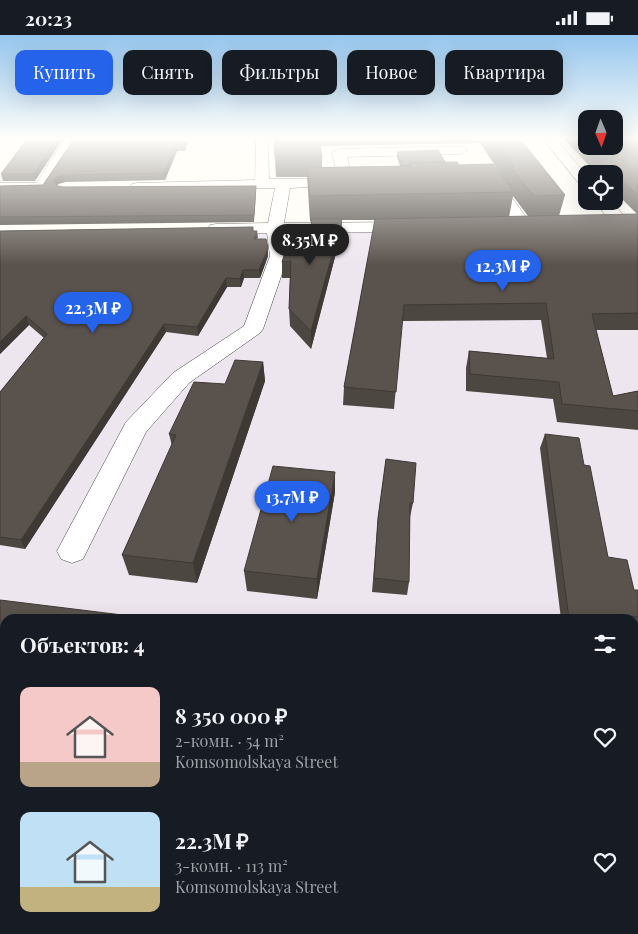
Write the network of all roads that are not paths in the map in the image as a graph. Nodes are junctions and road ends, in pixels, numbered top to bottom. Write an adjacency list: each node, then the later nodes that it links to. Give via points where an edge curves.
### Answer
1 (44, 181): 6 (street, via 40,187)
2 (272, 181): 5 (street)
3 (351, 181): 5 (street)
4 (494, 181): 12 (street, via 531,224)
5 (273, 185): 7 (street); 15 (street)
6 (0, 187)
7 (124, 187)
8 (611, 210): 10 (street)
9 (638, 219): 10 (street)
10 (619, 220): 11 (street)
11 (601, 222)
12 (504, 225)
13 (429, 226): 15 (street)
14 (196, 229): 15 (street)
15 (274, 229): 16 (street, via 279,255 253,329 181,378 135,429)
16 (72, 551)

